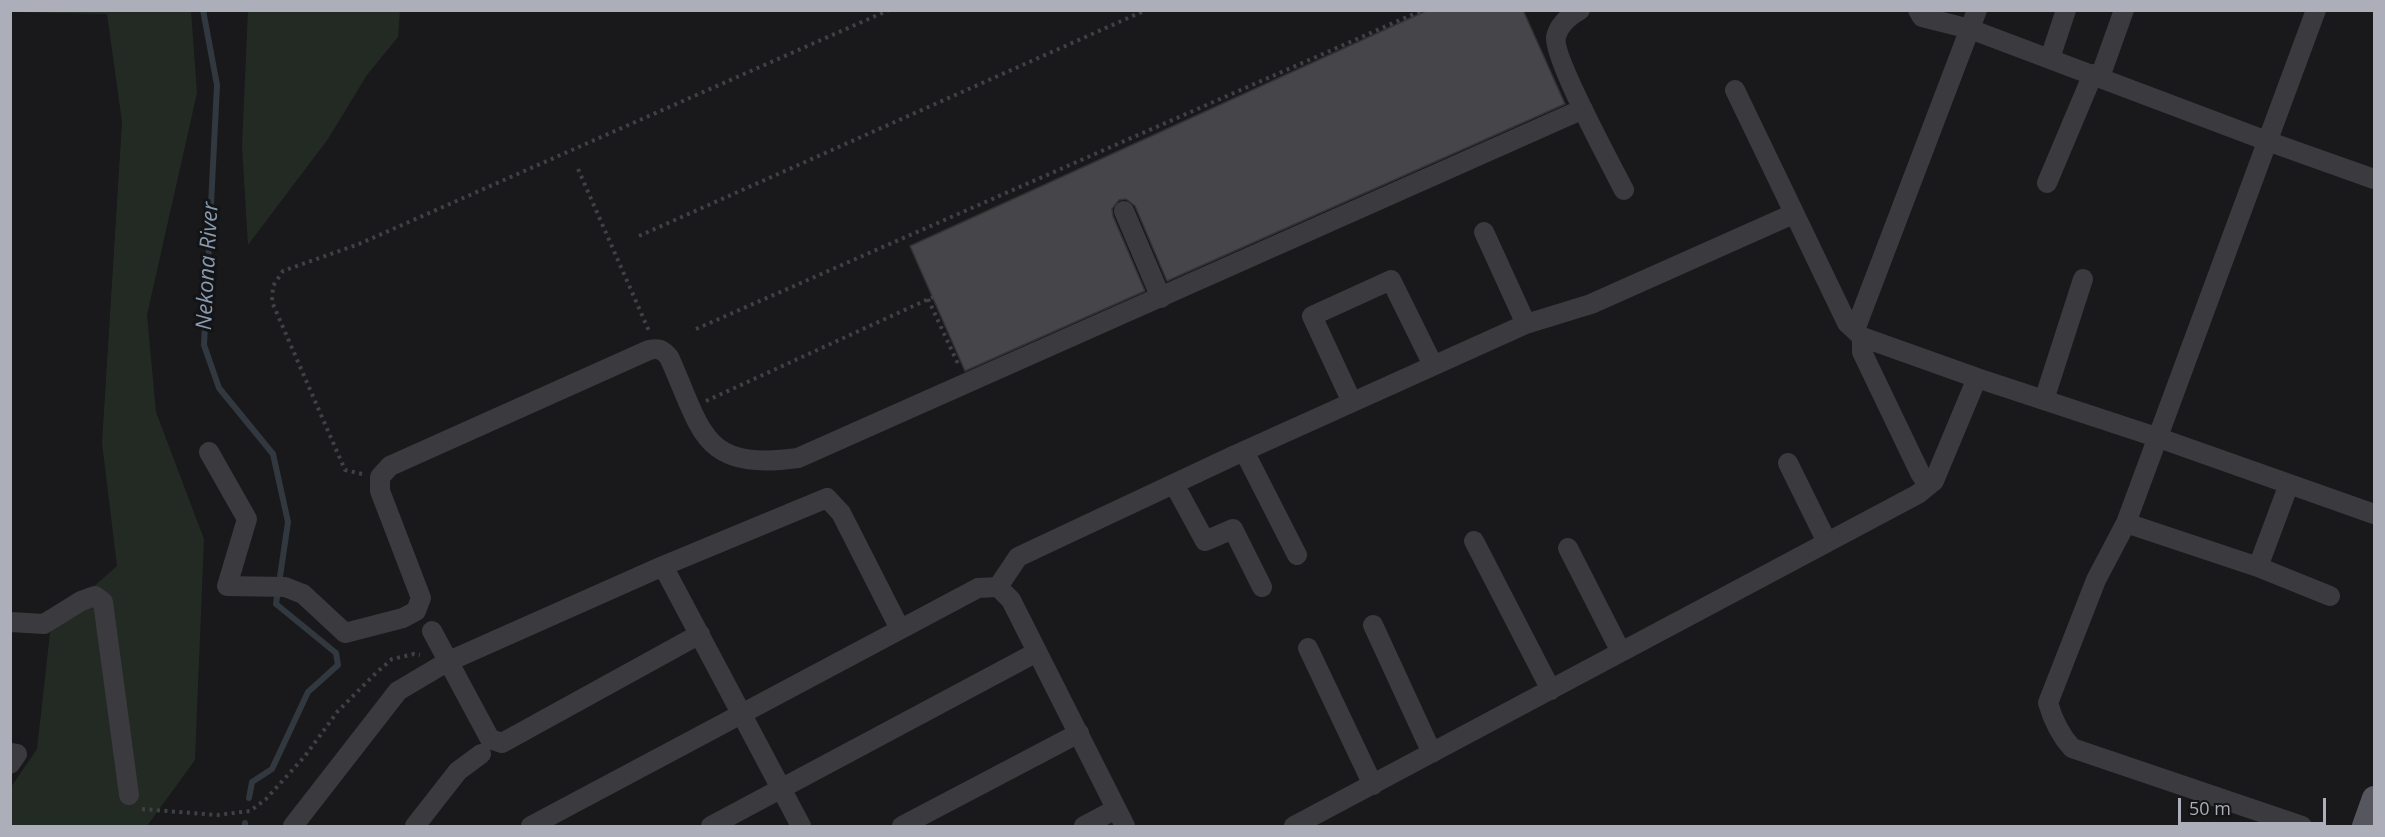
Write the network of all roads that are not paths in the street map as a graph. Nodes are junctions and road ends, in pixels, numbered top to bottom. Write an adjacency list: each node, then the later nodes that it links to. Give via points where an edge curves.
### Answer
1 (1580, 10): 10 (street, via 1562,23 1555,38)
2 (1918, 10): 6 (street, via 1922,17)
3 (2066, 10): 7 (street)
4 (2124, 10): 8 (street)
5 (2316, 10): 11 (street)
6 (1974, 20): 7 (street); 21 (street)
7 (2050, 58): 8 (street)
8 (2097, 75): 11 (street); 13 (street)
9 (1735, 90): 16 (street)
10 (1583, 109): 14 (street); 19 (street)
11 (2267, 141): 12 (street); 26 (street)
12 (2374, 179)
13 (2047, 183)
14 (1624, 190)
15 (1124, 212): 19 (street)
16 (1793, 214): 20 (street, via 1592,304); 21 (street, via 1847,323)
17 (1484, 232): 20 (street)
18 (2083, 279): 24 (street)
19 (1161, 298): 28 (street, via 810,454 778,460 739,459 715,448 704,435 669,357 657,348 390,466 381,477 380,491 421,598 416,611 403,618 345,633 303,594 279,587 227,586 247,519)
20 (1532, 321): 22 (street)
21 (1858, 333): 23 (street); 32 (street, via 1862,352)
22 (1433, 365): 25 (street); 25 (street, via 1391,280 1312,316)
23 (1977, 378): 24 (street); 32 (street)
24 (2044, 400): 26 (street)
25 (1352, 402): 27 (street)
26 (2159, 438): 31 (street); 34 (street)
27 (1244, 451): 30 (street); 38 (street)
28 (209, 452)
29 (1788, 463): 36 (street)
30 (1174, 484): 41 (street, via 1018,557); 42 (street, via 1205,541 1233,530)
31 (2289, 484): 33 (street); 40 (street)
32 (1929, 485): 36 (street)
33 (2374, 514)
34 (2127, 523): 40 (street); 73 (street, via 2096,580 2049,703 2064,739 2072,748)
35 (1474, 541): 53 (street)
36 (1827, 542): 51 (street)
37 (1568, 548): 51 (street)
38 (1297, 555)
39 (663, 566): 46 (street, via 827,498 841,513); 48 (street); 52 (street)
40 (2258, 567): 43 (street)
41 (998, 587): 46 (street, via 978,588); 50 (street, via 1011,600)
42 (1262, 587)
43 (2330, 596)
44 (10, 622): 62 (street, via 44,624 81,601 95,596 103,602)
45 (1373, 625): 57 (street)
46 (900, 629): 54 (street)
47 (432, 631): 52 (street)
48 (700, 634): 52 (street, via 502,743 490,739); 54 (street)
49 (1308, 648): 60 (street)
50 (1037, 652): 55 (street); 61 (street)
51 (1621, 652): 53 (street)
52 (447, 662): 65 (street, via 398,691)
53 (1551, 690): 57 (street)
54 (741, 713): 61 (street); 67 (street)
55 (1079, 733): 64 (street); 70 (street)
56 (10, 753): 59 (street, via 17,754)
57 (1432, 753): 60 (street)
58 (481, 754): 66 (street, via 458,771)
59 (10, 764)
60 (1373, 784): 72 (street)
61 (780, 789): 68 (street); 69 (street)
62 (129, 795)
63 (2374, 798): 74 (main road)
64 (1120, 818): 71 (street)
65 (293, 826)
66 (415, 826)
67 (531, 826)
68 (711, 826)
69 (801, 826)
70 (902, 826)
71 (1084, 826)
72 (1294, 826)
73 (2302, 826)
74 (2364, 826)

